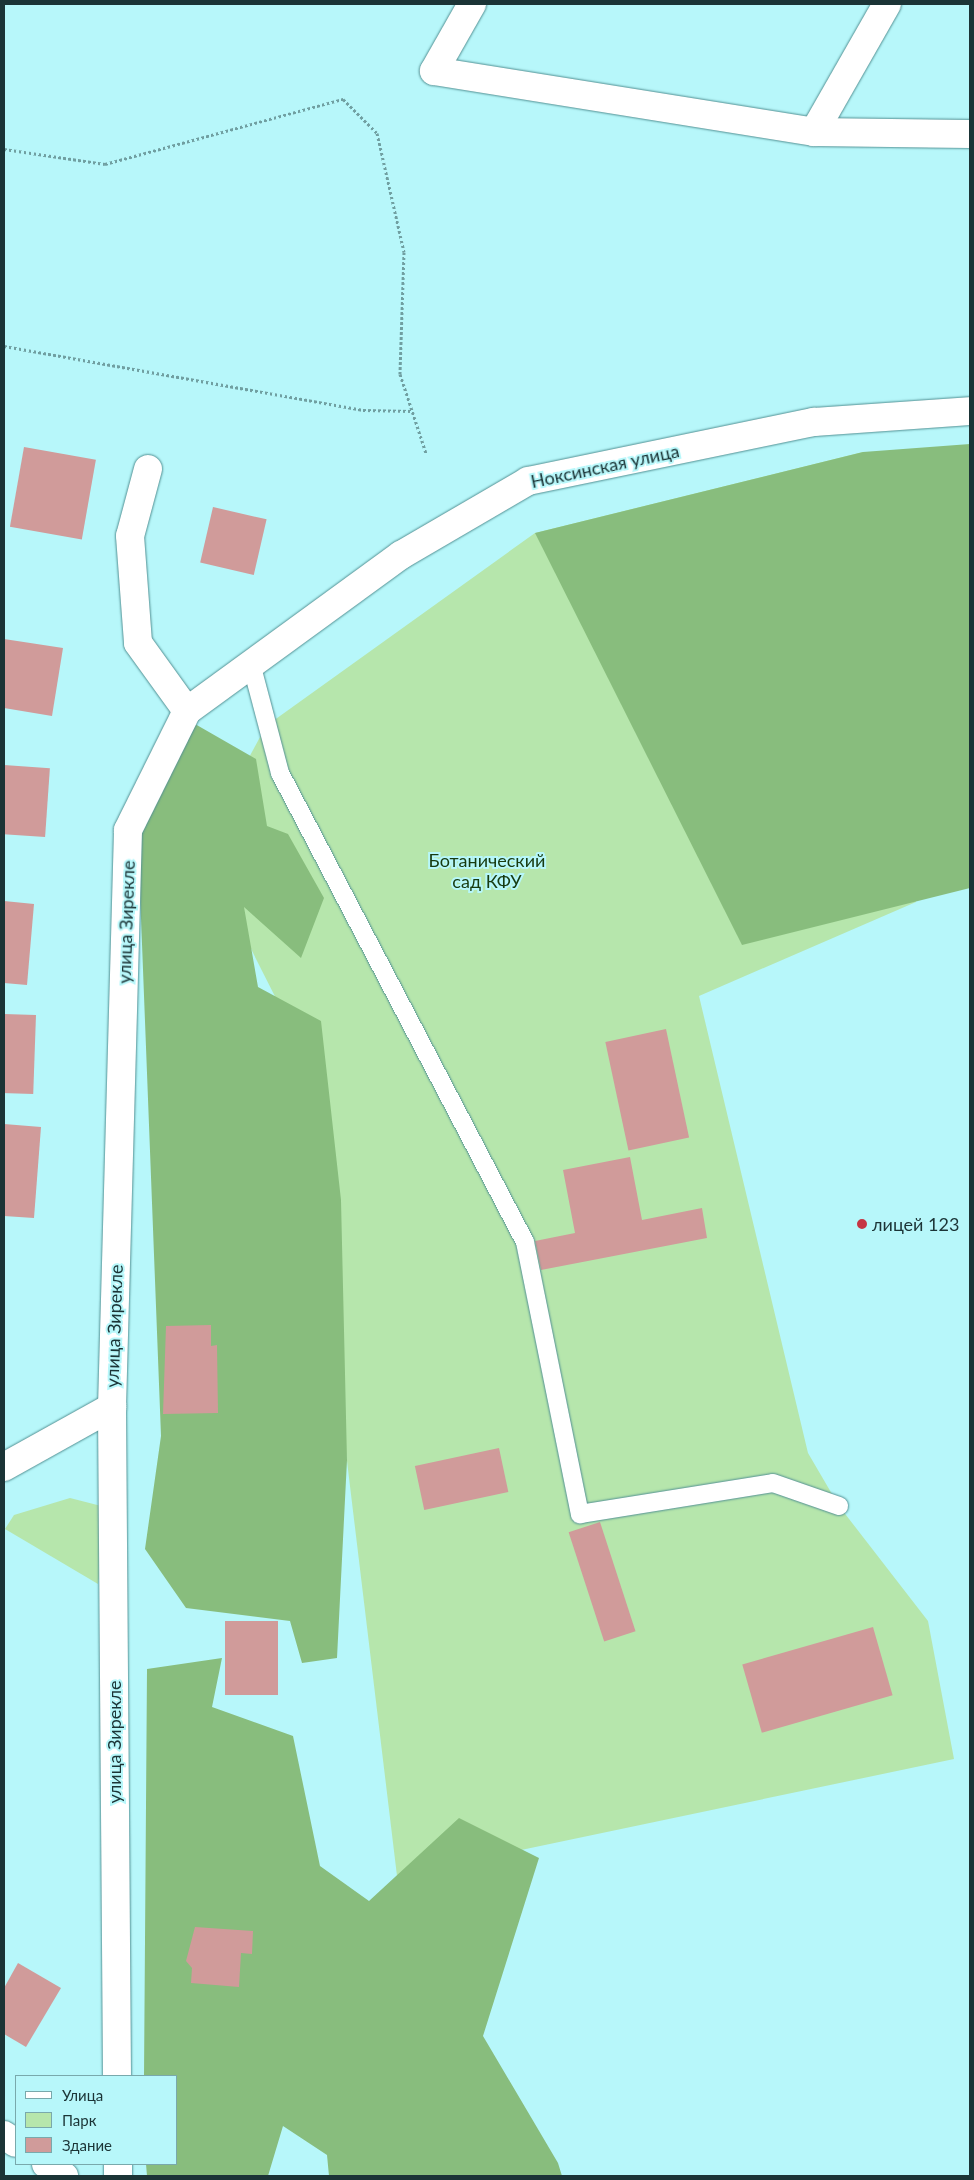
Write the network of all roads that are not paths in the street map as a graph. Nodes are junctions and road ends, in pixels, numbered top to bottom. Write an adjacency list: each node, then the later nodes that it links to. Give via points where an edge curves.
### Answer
1 (472, 4): 3 (street, via 434,71)
2 (887, 4): 3 (street)
3 (814, 132): 4 (street)
4 (970, 134)
5 (970, 411): 7 (street, Ноксинская улица, via 814,422 528,481 401,555)
6 (148, 469): 8 (street, via 130,536 138,643)
7 (252, 667): 8 (street, Ноксинская улица); 11 (lane, via 280,772 525,1242 580,1514 773,1483)
8 (187, 711): 9 (street, улица Зирекле, via 128,830)
9 (112, 1407): 10 (street, улица Зирекле); 12 (street, улица Зирекле)
10 (4, 1467)
11 (839, 1506)
12 (117, 2075)
13 (4, 2135): 14 (street)
14 (15, 2142)
15 (48, 2165): 16 (street)
16 (64, 2176)

